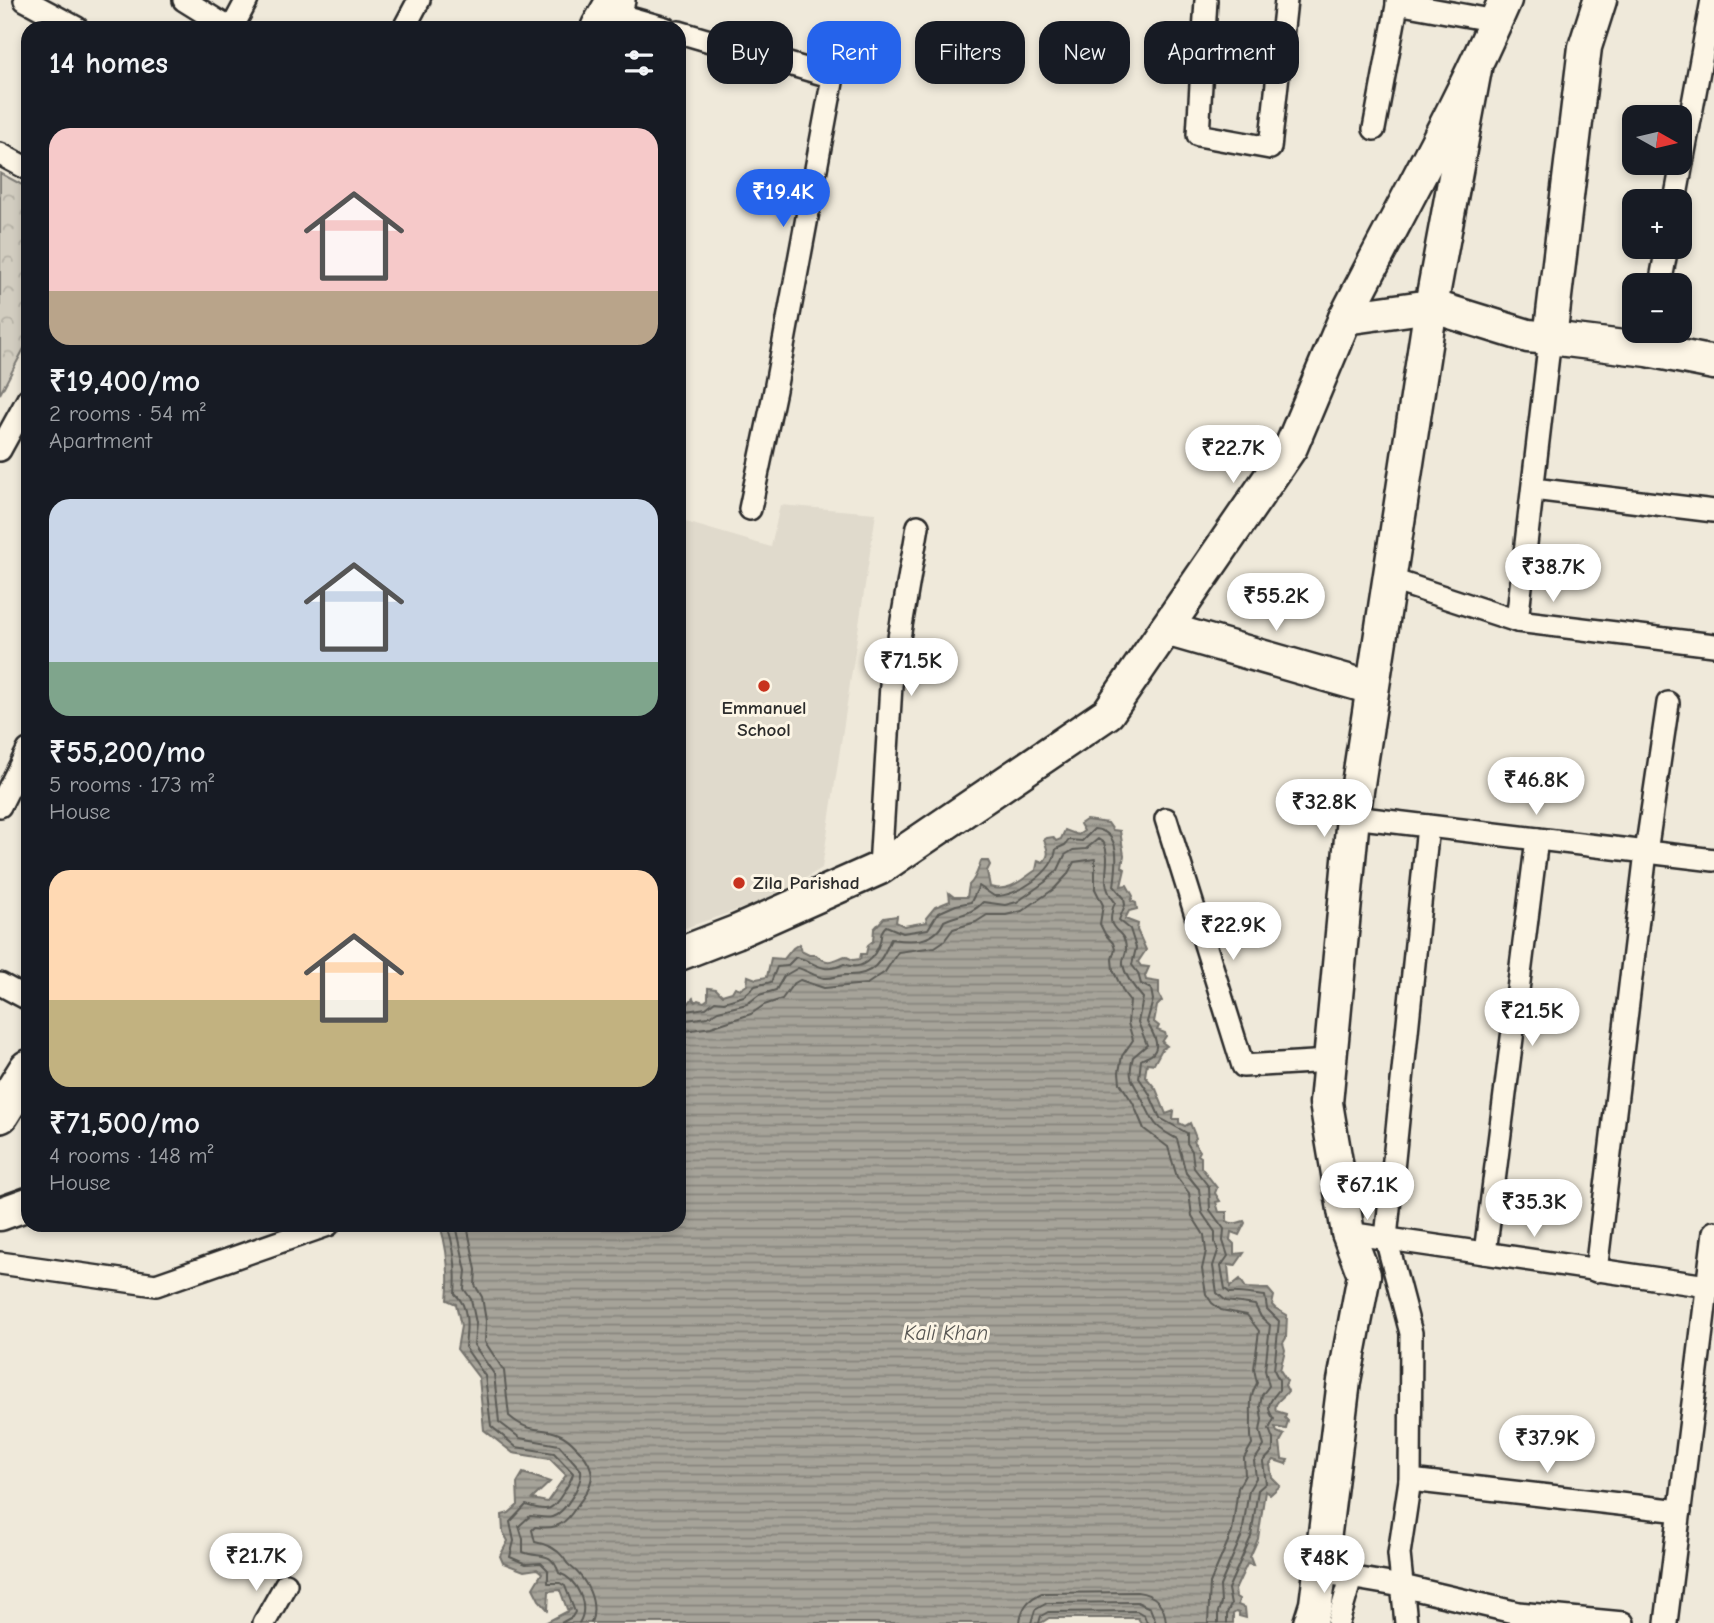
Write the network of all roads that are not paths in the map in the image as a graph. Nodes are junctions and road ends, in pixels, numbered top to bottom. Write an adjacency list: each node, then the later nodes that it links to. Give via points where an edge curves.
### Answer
1 (25, 0): 12 (street)
2 (184, 0): 13 (street)
3 (247, 0): 14 (street)
4 (419, 0): 15 (street)
5 (1206, 0): 6 (street, via 1198,135 1270,148)
6 (1286, 0)
7 (1600, 0): 25 (main road, via 1585,47)
8 (1712, 0): 22 (street)
9 (1397, 1): 10 (street); 19 (street)
10 (1501, 11): 18 (main road)
11 (608, 13): 16 (street)
12 (64, 21)
13 (219, 21)
14 (235, 21)
15 (408, 21)
16 (638, 21)
17 (686, 34): 32 (street, via 833,76)
18 (1475, 69): 23 (main road); 24 (main road)
19 (1374, 129)
20 (0, 154): 21 (street)
21 (21, 165)
22 (1677, 189)
23 (1431, 306): 24 (main road); 25 (main road, via 1528,336); 35 (main road)
24 (1345, 318): 37 (main road, via 1291,447)
25 (1550, 338): 26 (main road); 31 (street)
26 (1622, 339)
27 (1657, 343): 28 (main road)
28 (1714, 363)
29 (21, 412): 30 (street)
30 (0, 450)
31 (1533, 489): 33 (street); 36 (street)
32 (750, 509)
33 (1714, 511)
34 (918, 526): 49 (street, via 891,685)
35 (1389, 579): 36 (street); 39 (main road)
36 (1517, 621): 38 (street)
37 (1166, 628): 39 (main road); 49 (main road, via 1108,713)
38 (1714, 645)
39 (1372, 688): 43 (main road)
40 (1668, 703): 47 (street)
41 (21, 764): 42 (street)
42 (0, 806)
43 (1353, 817): 45 (street); 53 (main road)
44 (1166, 819): 53 (street, via 1243,1066)
45 (1428, 826): 46 (street); 59 (street)
46 (1537, 839): 47 (street); 60 (street)
47 (1646, 852): 48 (street); 62 (street)
48 (1714, 860)
49 (880, 868): 50 (main road)
50 (686, 951)
51 (0, 984): 52 (street)
52 (21, 995)
53 (1330, 1061): 58 (main road, via 1326,1103)
54 (21, 1206): 55 (main road)
55 (0, 1214)
56 (308, 1232): 61 (street, via 156,1285)
57 (1714, 1232): 63 (street)
58 (1349, 1233): 59 (street); 66 (main road, via 1364,1275 1344,1381)
59 (1386, 1238): 60 (street); 64 (street, via 1411,1333)
60 (1485, 1253): 62 (street)
61 (0, 1263)
62 (1596, 1271): 63 (street)
63 (1711, 1287): 65 (street)
64 (1410, 1480): 65 (street); 69 (street, via 1399,1554)
65 (1680, 1511): 75 (street)
66 (1320, 1572): 67 (street); 71 (main road)
67 (1351, 1578): 69 (street); 72 (street)
68 (286, 1584): 70 (street)
69 (1402, 1586): 73 (street); 74 (street, via 1518,1613)
70 (264, 1623)
71 (1310, 1623)
72 (1338, 1623)
73 (1406, 1623)
74 (1623, 1623)
75 (1666, 1623)

